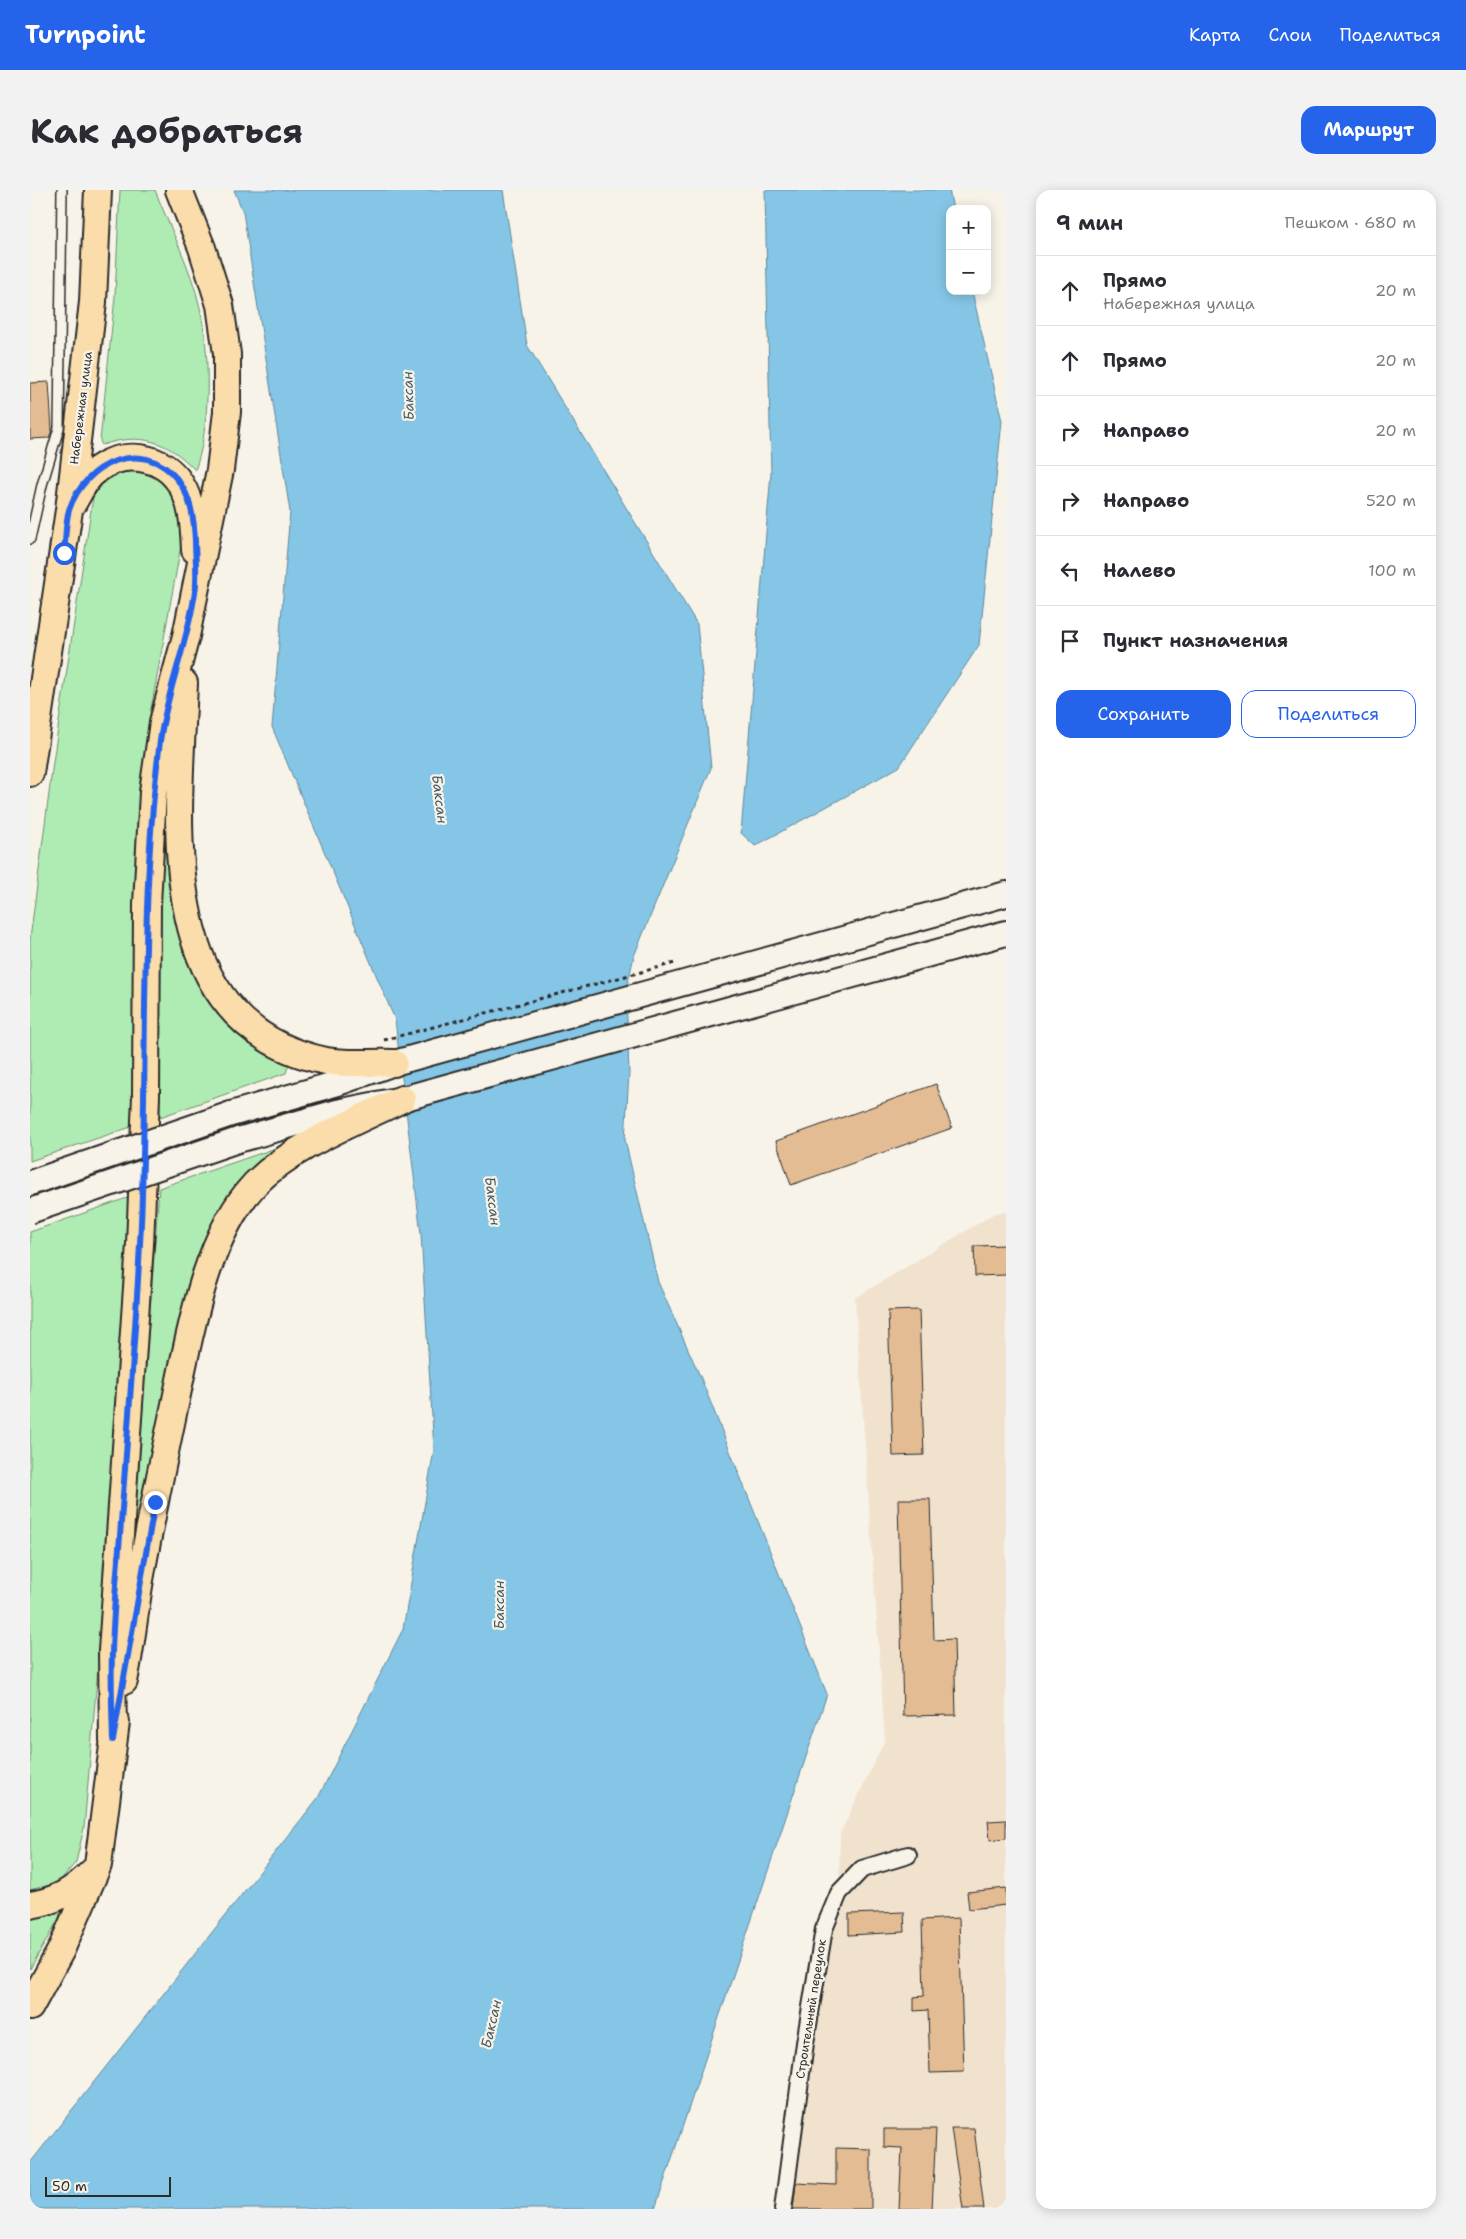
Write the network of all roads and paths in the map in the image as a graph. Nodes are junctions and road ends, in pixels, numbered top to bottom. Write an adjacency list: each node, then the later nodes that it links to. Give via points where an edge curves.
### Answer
1 (62, 190): 5 (lane, via 60,428 42,485)
2 (98, 190): 4 (main road, Набережная улица, via 93,302)
3 (179, 190): 6 (main road, via 220,305 227,354 227,412 220,470)
4 (69, 510): 6 (main road, via 84,483 97,469 114,461 131,457 150,459 166,467 180,482 189,501 194,523); 8 (main road, Набережная улица)
5 (30, 539)
6 (196, 588): 7 (main road)
7 (186, 636): 12 (main road, via 179,788 180,858 188,918 200,958 212,982 232,1008 274,1042 327,1061); 16 (main road, via 163,722 153,792 147,904 146,1096 140,1244 112,1651)
8 (30, 773)
9 (1006, 894): 12 (main road, via 642,995)
10 (1006, 933): 13 (main road)
11 (655, 968): 12 (path)
12 (393, 1051): 14 (main road, bridge, via 338,1083 231,1114)
13 (402, 1099): 15 (main road, bridge, via 337,1112 238,1140); 16 (main road, via 285,1160 256,1183 235,1210 218,1243 181,1374)
14 (30, 1183)
15 (30, 1211)
16 (113, 1740): 18 (main road)
17 (908, 1855): 21 (street, Строительный переулок, via 862,1869 839,1893 824,1929)
18 (98, 1865): 19 (main road, via 81,1884 64,1896); 20 (main road, via 61,1950)
19 (30, 1905)
20 (30, 2007)
21 (783, 2209)

